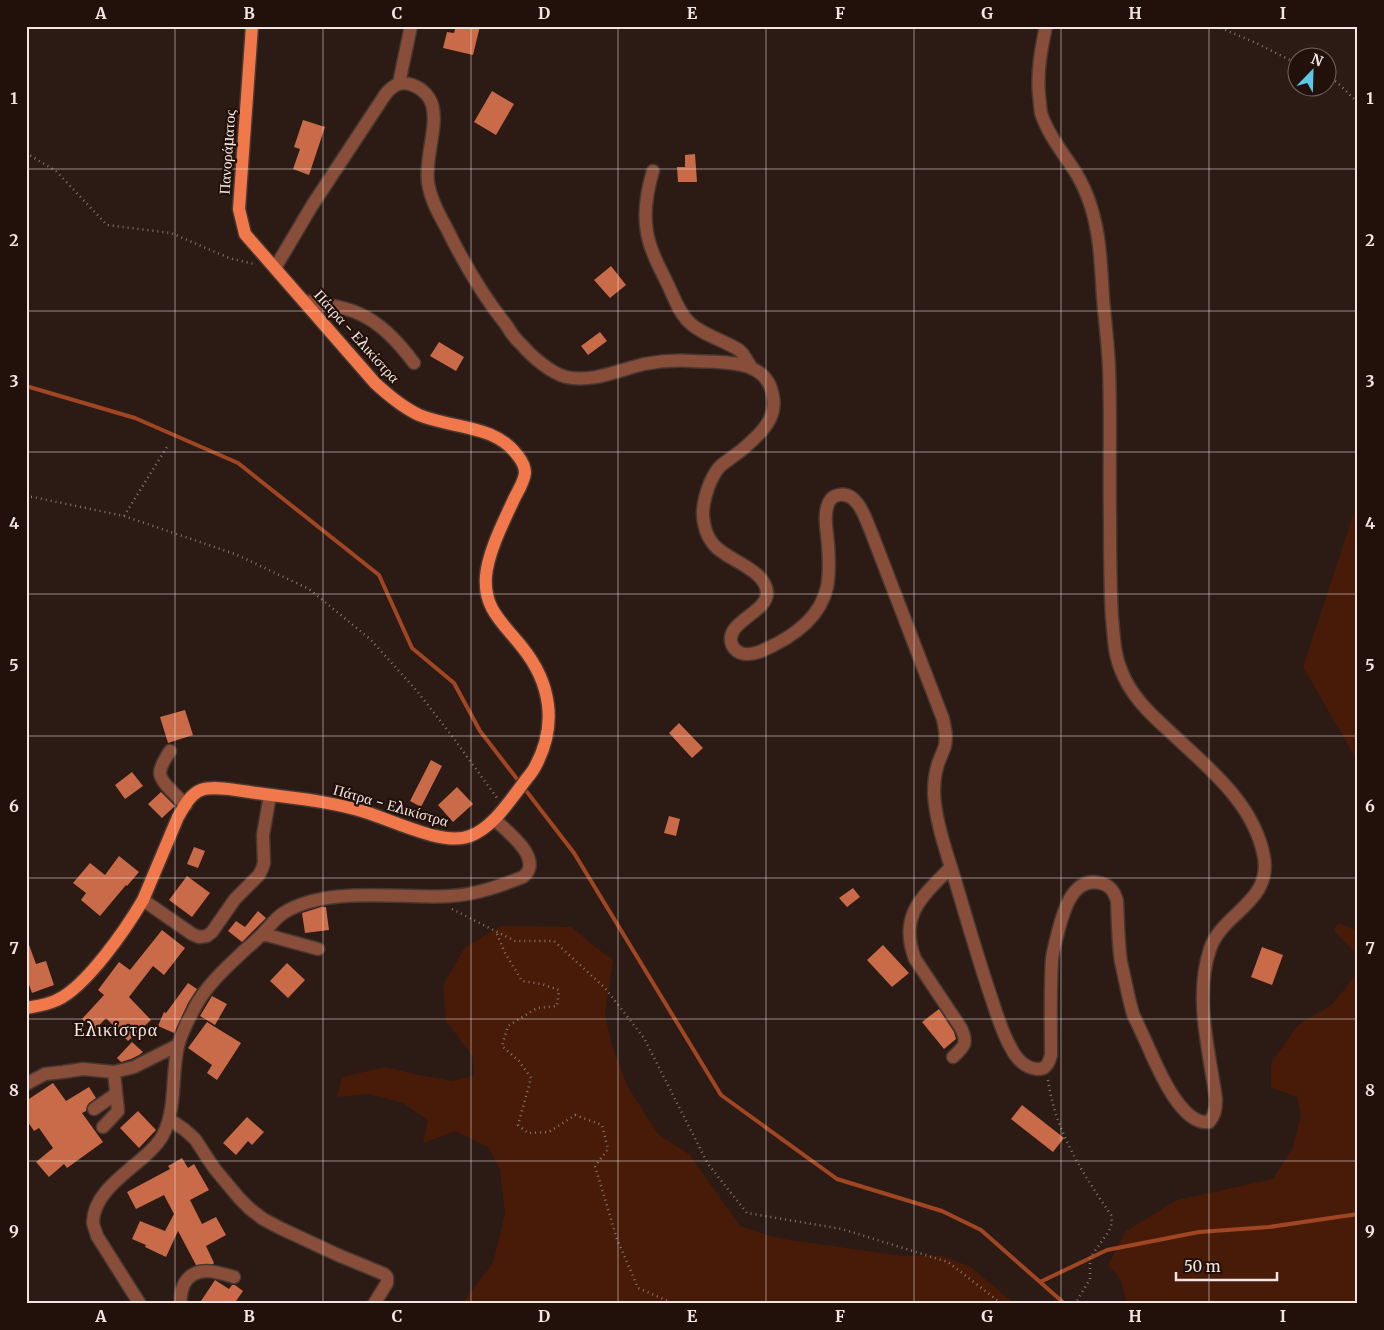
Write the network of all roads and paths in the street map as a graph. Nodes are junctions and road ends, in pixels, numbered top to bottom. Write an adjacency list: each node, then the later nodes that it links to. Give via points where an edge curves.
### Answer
1 (252, 26): 11 (main road, Πανοράματος, via 239,209 245,234)
2 (411, 26): 7 (street)
3 (1046, 26): 32 (street, via 1038,82 1041,112 1090,202 1099,246 1109,368 1110,584 1114,647 1119,667 1127,685 1146,710 1223,782 1246,813 1259,837 1264,878 1244,908 1218,933 1205,965 1203,1001 1216,1099 1209,1122 1199,1121 1185,1110 1161,1077 1133,1014 1121,960 1117,901 1110,887 1102,883 1092,881 1078,888 1060,922 1052,957 1051,1055)
4 (1216, 26): 5 (path)
5 (1286, 58)
6 (1336, 82): 8 (path)
7 (399, 83): 11 (street, via 390,89 375,109); 14 (street, via 420,89 433,106 428,184 437,211 457,250 490,306 522,346 550,369 565,376 591,378 667,361)
8 (1358, 102)
9 (26, 153): 11 (path, via 56,172 107,225 171,234 229,258)
10 (653, 171): 14 (street, via 647,191 647,232 675,299 689,323 739,350)
11 (275, 268): 12 (main road, Πάτρα - Ελικίστρα)
12 (304, 301): 13 (street, via 341,307 360,314 377,324); 21 (main road, Πάτρα - Ελικίστρα, via 375,383 405,408 501,439 524,465 522,482 488,561 486,590 499,621 522,646 542,677 549,710 548,730 535,768)
13 (414, 363)
14 (751, 367): 23 (street, via 762,374 772,389 772,417 761,433 718,468 704,500 703,514 708,535 715,546 756,574 766,589 767,597 763,604 732,633 733,647 740,653 751,655 807,623 827,588 826,524 830,502 838,495 855,500 872,534 946,731 934,778 934,794)
15 (167, 447): 17 (path)
16 (26, 497): 17 (path)
17 (124, 516): 21 (path, via 235,554 309,589 370,639 417,691)
18 (170, 751): 20 (street, via 161,768 161,779)
19 (270, 795): 20 (main road, Πάτρα - Ελικίστρα, via 209,788 193,795); 22 (main road, Πάτρα - Ελικίστρα, via 364,811 451,839 470,836); 25 (street, via 263,835 262,869 212,932 199,937 192,934)
20 (186, 805): 25 (main road, Πάτρα - Ελικίστρα)
21 (504, 807): 22 (main road, Πάτρα - Ελικίστρα)
22 (494, 820): 24 (street, via 522,845 530,865 527,874 483,891)
23 (951, 866): 31 (street, via 919,902 909,938 915,959 965,1037 964,1045); 32 (street, via 974,946 1012,1049 1030,1068)
24 (428, 896): 26 (path); 27 (street, via 329,897 305,903 282,914)
25 (143, 900): 29 (main road, Πάτρα - Ελικίστρα, via 108,952 81,982 57,1000)
26 (497, 933): 43 (path, via 522,981 559,990 557,1006 537,1008 508,1026 502,1046 519,1061 531,1078 518,1125 528,1133 549,1132 575,1115 602,1125 608,1149 595,1166 617,1239 638,1288); 44 (path, via 515,941 554,942 605,988 644,1038 708,1164 747,1213 842,1229 948,1262)
27 (263, 934): 28 (street); 30 (street, via 213,981 196,1006)
28 (318, 950)
29 (26, 1008)
30 (178, 1045): 33 (street, via 134,1068); 37 (street)
31 (953, 1057)
32 (1046, 1066): 45 (path, via 1063,1134 1112,1219 1109,1230 1090,1258 1090,1279)
33 (114, 1072): 34 (street, via 83,1069 45,1074); 35 (street)
34 (26, 1084)
35 (116, 1094): 36 (street); 38 (street, via 118,1110)
36 (94, 1108)
37 (169, 1119): 40 (street, via 161,1137 108,1190 94,1214 97,1236); 42 (street, via 195,1139 239,1198 263,1219 384,1274 387,1283)
38 (103, 1127)
39 (234, 1278): 41 (street, via 212,1271 191,1275 181,1291)
40 (140, 1304)
41 (181, 1304)
42 (374, 1304)
43 (675, 1304)
44 (1002, 1304)
45 (1076, 1304)

